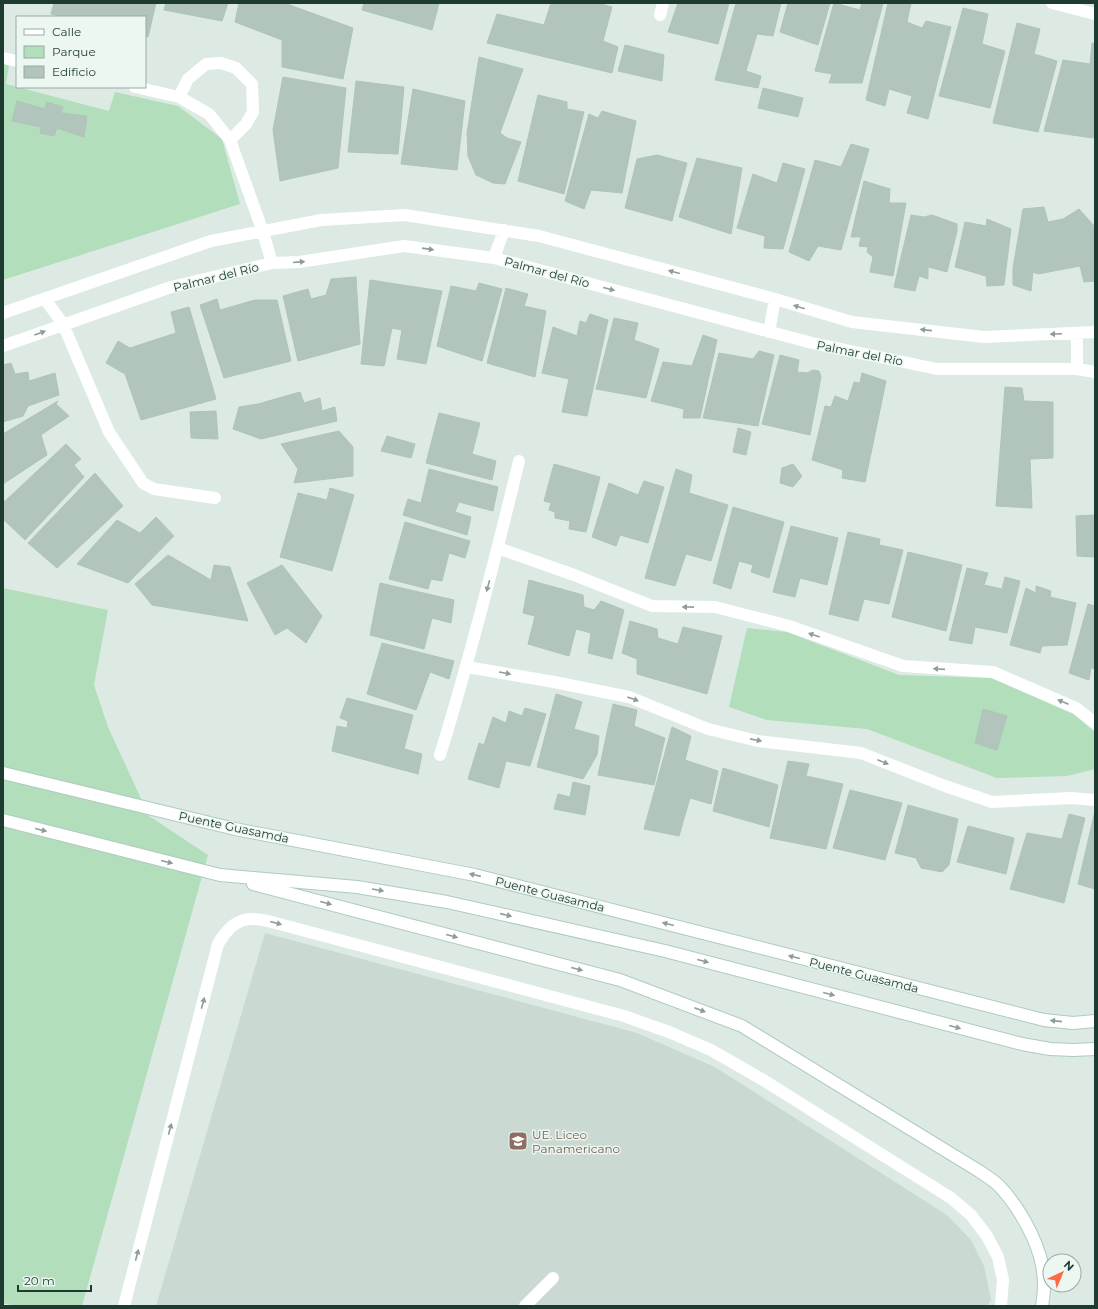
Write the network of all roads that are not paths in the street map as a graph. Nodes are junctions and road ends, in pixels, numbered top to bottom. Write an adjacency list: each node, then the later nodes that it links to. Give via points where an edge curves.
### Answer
1 (663, 3): 4 (street)
2 (1052, 3): 3 (street)
3 (1095, 14)
4 (660, 15)
5 (3, 58): 6 (street)
6 (16, 61)
7 (139, 88): 8 (street)
8 (179, 97): 9 (street, via 209,114); 9 (street, via 188,79 206,64 221,63 236,68 252,84 253,112 246,124)
9 (230, 140): 11 (street)
10 (504, 230): 11 (street, via 405,216 321,220); 12 (street); 15 (street, one-way to 10, via 540,236)
11 (263, 232): 13 (street); 14 (street, via 211,242)
12 (494, 258): 13 (street, Palmar del Río, one-way to 12, via 299,262 404,246); 18 (street, Palmar del Río, one-way to 18)
13 (272, 263): 17 (street, Palmar del Río, via 171,287)
14 (45, 299): 16 (street); 17 (street)
15 (775, 300): 18 (street); 20 (street, one-way to 15, via 984,336 852,322)
16 (3, 313)
17 (63, 324): 21 (street, Palmar del Río, one-way to 17); 25 (street, via 109,432 143,483 154,489)
18 (769, 332): 22 (street, Palmar del Río, via 937,369)
19 (1095, 332): 20 (street)
20 (1077, 333): 22 (street)
21 (3, 346)
22 (1077, 369): 23 (street, Palmar del Río)
23 (1095, 372)
24 (519, 462): 26 (street)
25 (215, 498)
26 (498, 548): 27 (street, one-way to 27); 28 (street, one-way to 26, via 1076,708 993,672 903,666 789,626 715,608 652,606)
27 (467, 667): 29 (street); 31 (street, one-way to 31, via 629,697 708,729 758,741 861,753 992,802 1072,798)
28 (1095, 723)
29 (440, 755)
30 (3, 773): 34 (street, Puente Guasamda, one-way to 30, via 1073,1023 1044,1020 475,875 235,828)
31 (1095, 800)
32 (3, 820): 33 (street, one-way to 33)
33 (220, 875): 35 (street, one-way to 35, via 357,887 447,902 665,951 1022,1044 1050,1050); 40 (street, one-way to 40, via 620,980 742,1026 997,1184 1016,1207 1038,1247 1043,1270)
34 (1095, 1021)
35 (1095, 1049)
36 (553, 1278): 38 (street)
37 (124, 1306): 39 (street, one-way to 39, via 218,944 225,931 237,922 252,918 624,1016 711,1050 765,1081 950,1198 971,1215 987,1236 998,1257 1003,1280)
38 (525, 1306)
39 (1002, 1306)
40 (1042, 1306)

